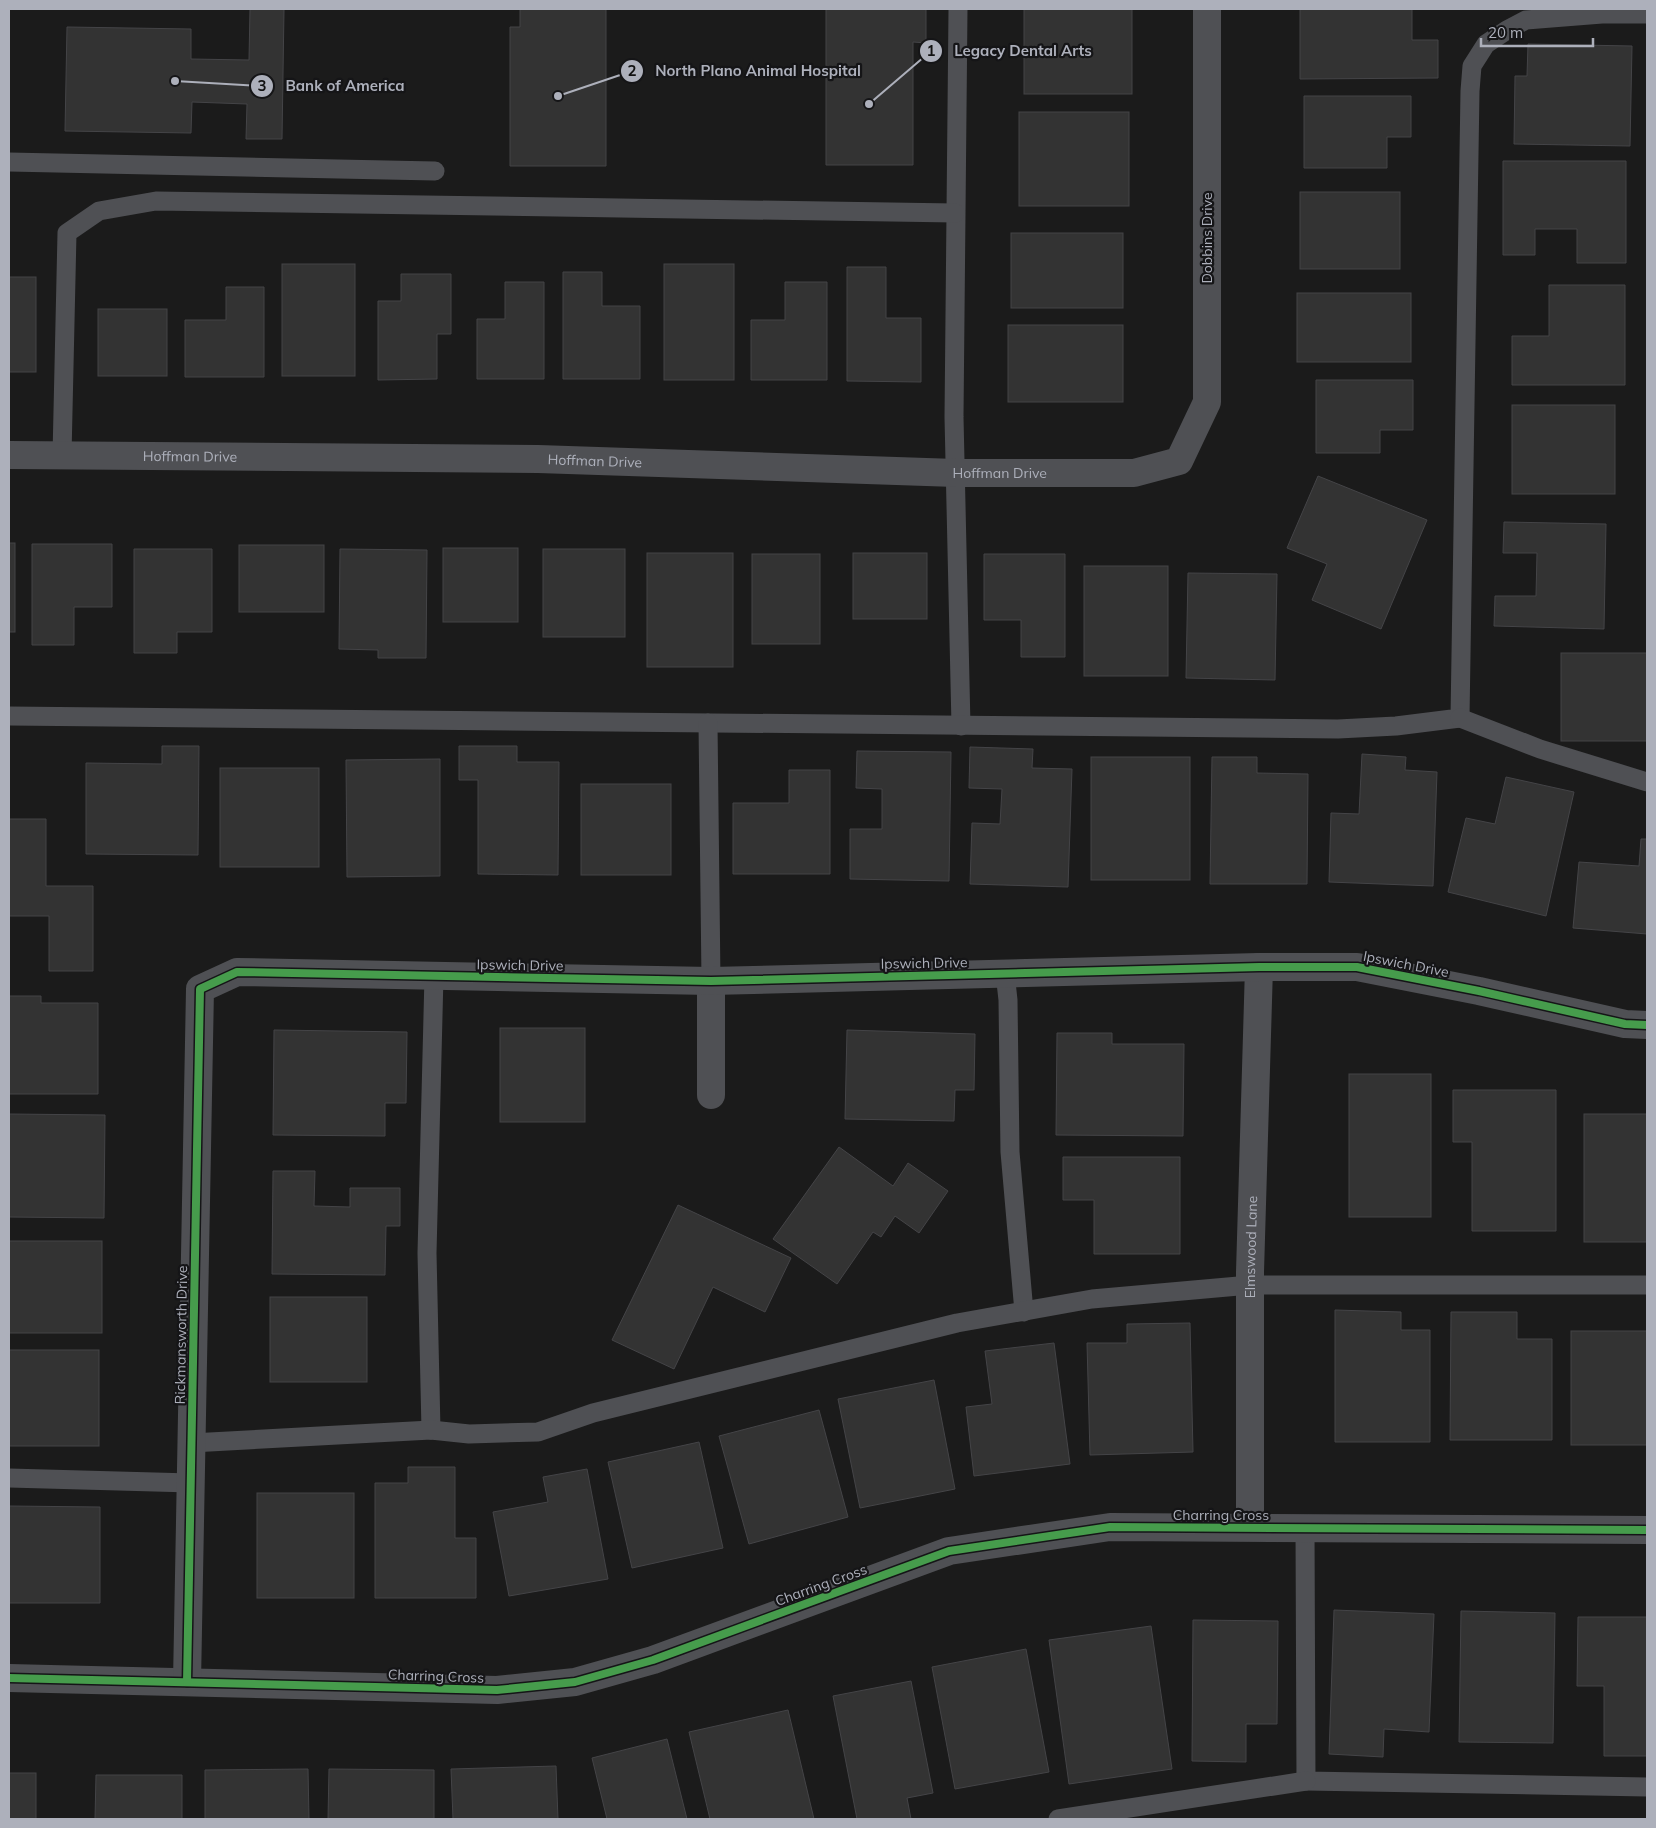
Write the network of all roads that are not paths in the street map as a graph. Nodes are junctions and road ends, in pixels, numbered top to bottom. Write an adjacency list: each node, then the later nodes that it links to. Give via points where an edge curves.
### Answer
1 (958, 9): 6 (lane)
2 (1207, 9): 9 (street, Dobbins Drive, via 1207,402)
3 (1647, 14): 12 (lane, via 1526,20 1486,44 1472,66)
4 (9, 162): 5 (lane)
5 (436, 172)
6 (956, 213): 8 (lane, via 156,201 99,211 67,233); 10 (lane)
7 (9, 456): 8 (street, Hoffman Drive)
8 (62, 456): 10 (street, Hoffman Drive, via 538,459)
9 (1179, 461): 10 (street, Hoffman Drive, via 1134,473)
10 (956, 472): 14 (lane)
11 (9, 716): 13 (lane)
12 (1460, 718): 14 (lane, via 1338,729); 15 (lane, via 1540,749)
13 (708, 723): 14 (lane); 19 (lane)
14 (961, 726)
15 (1647, 782)
16 (1259, 967): 17 (street, Ipswich Drive); 21 (street, Ipswich Drive, via 1357,967 1625,1024); 23 (street, Elmswood Lane)
17 (1005, 973): 19 (street, Ipswich Drive); 25 (lane, via 1010,1152)
18 (434, 976): 19 (street, Ipswich Drive); 20 (street, Ipswich Drive, via 237,972); 26 (lane, via 427,1253)
19 (711, 981): 22 (street)
20 (200, 989): 27 (street, Rickmansworth Drive)
21 (1647, 1025)
22 (711, 1095)
23 (1250, 1285): 24 (lane); 25 (lane, via 1092,1299); 30 (street, Elmswood Lane)
24 (1647, 1285)
25 (1024, 1312): 26 (lane, via 957,1323 602,1411 538,1432 469,1434)
26 (431, 1430): 27 (lane)
27 (192, 1443): 29 (street, Rickmansworth Drive)
28 (9, 1478): 29 (lane)
29 (191, 1482): 34 (street, Rickmansworth Drive)
30 (1250, 1527): 31 (street, Charring Cross); 34 (street, Charring Cross, via 1110,1527 949,1551 653,1660 575,1682 497,1690)
31 (1305, 1528): 32 (street, Charring Cross); 35 (lane)
32 (1647, 1530)
33 (9, 1678): 34 (street, Charring Cross)
34 (187, 1682)
35 (1306, 1781): 36 (lane); 37 (lane)
36 (1647, 1787)
37 (1058, 1819)

